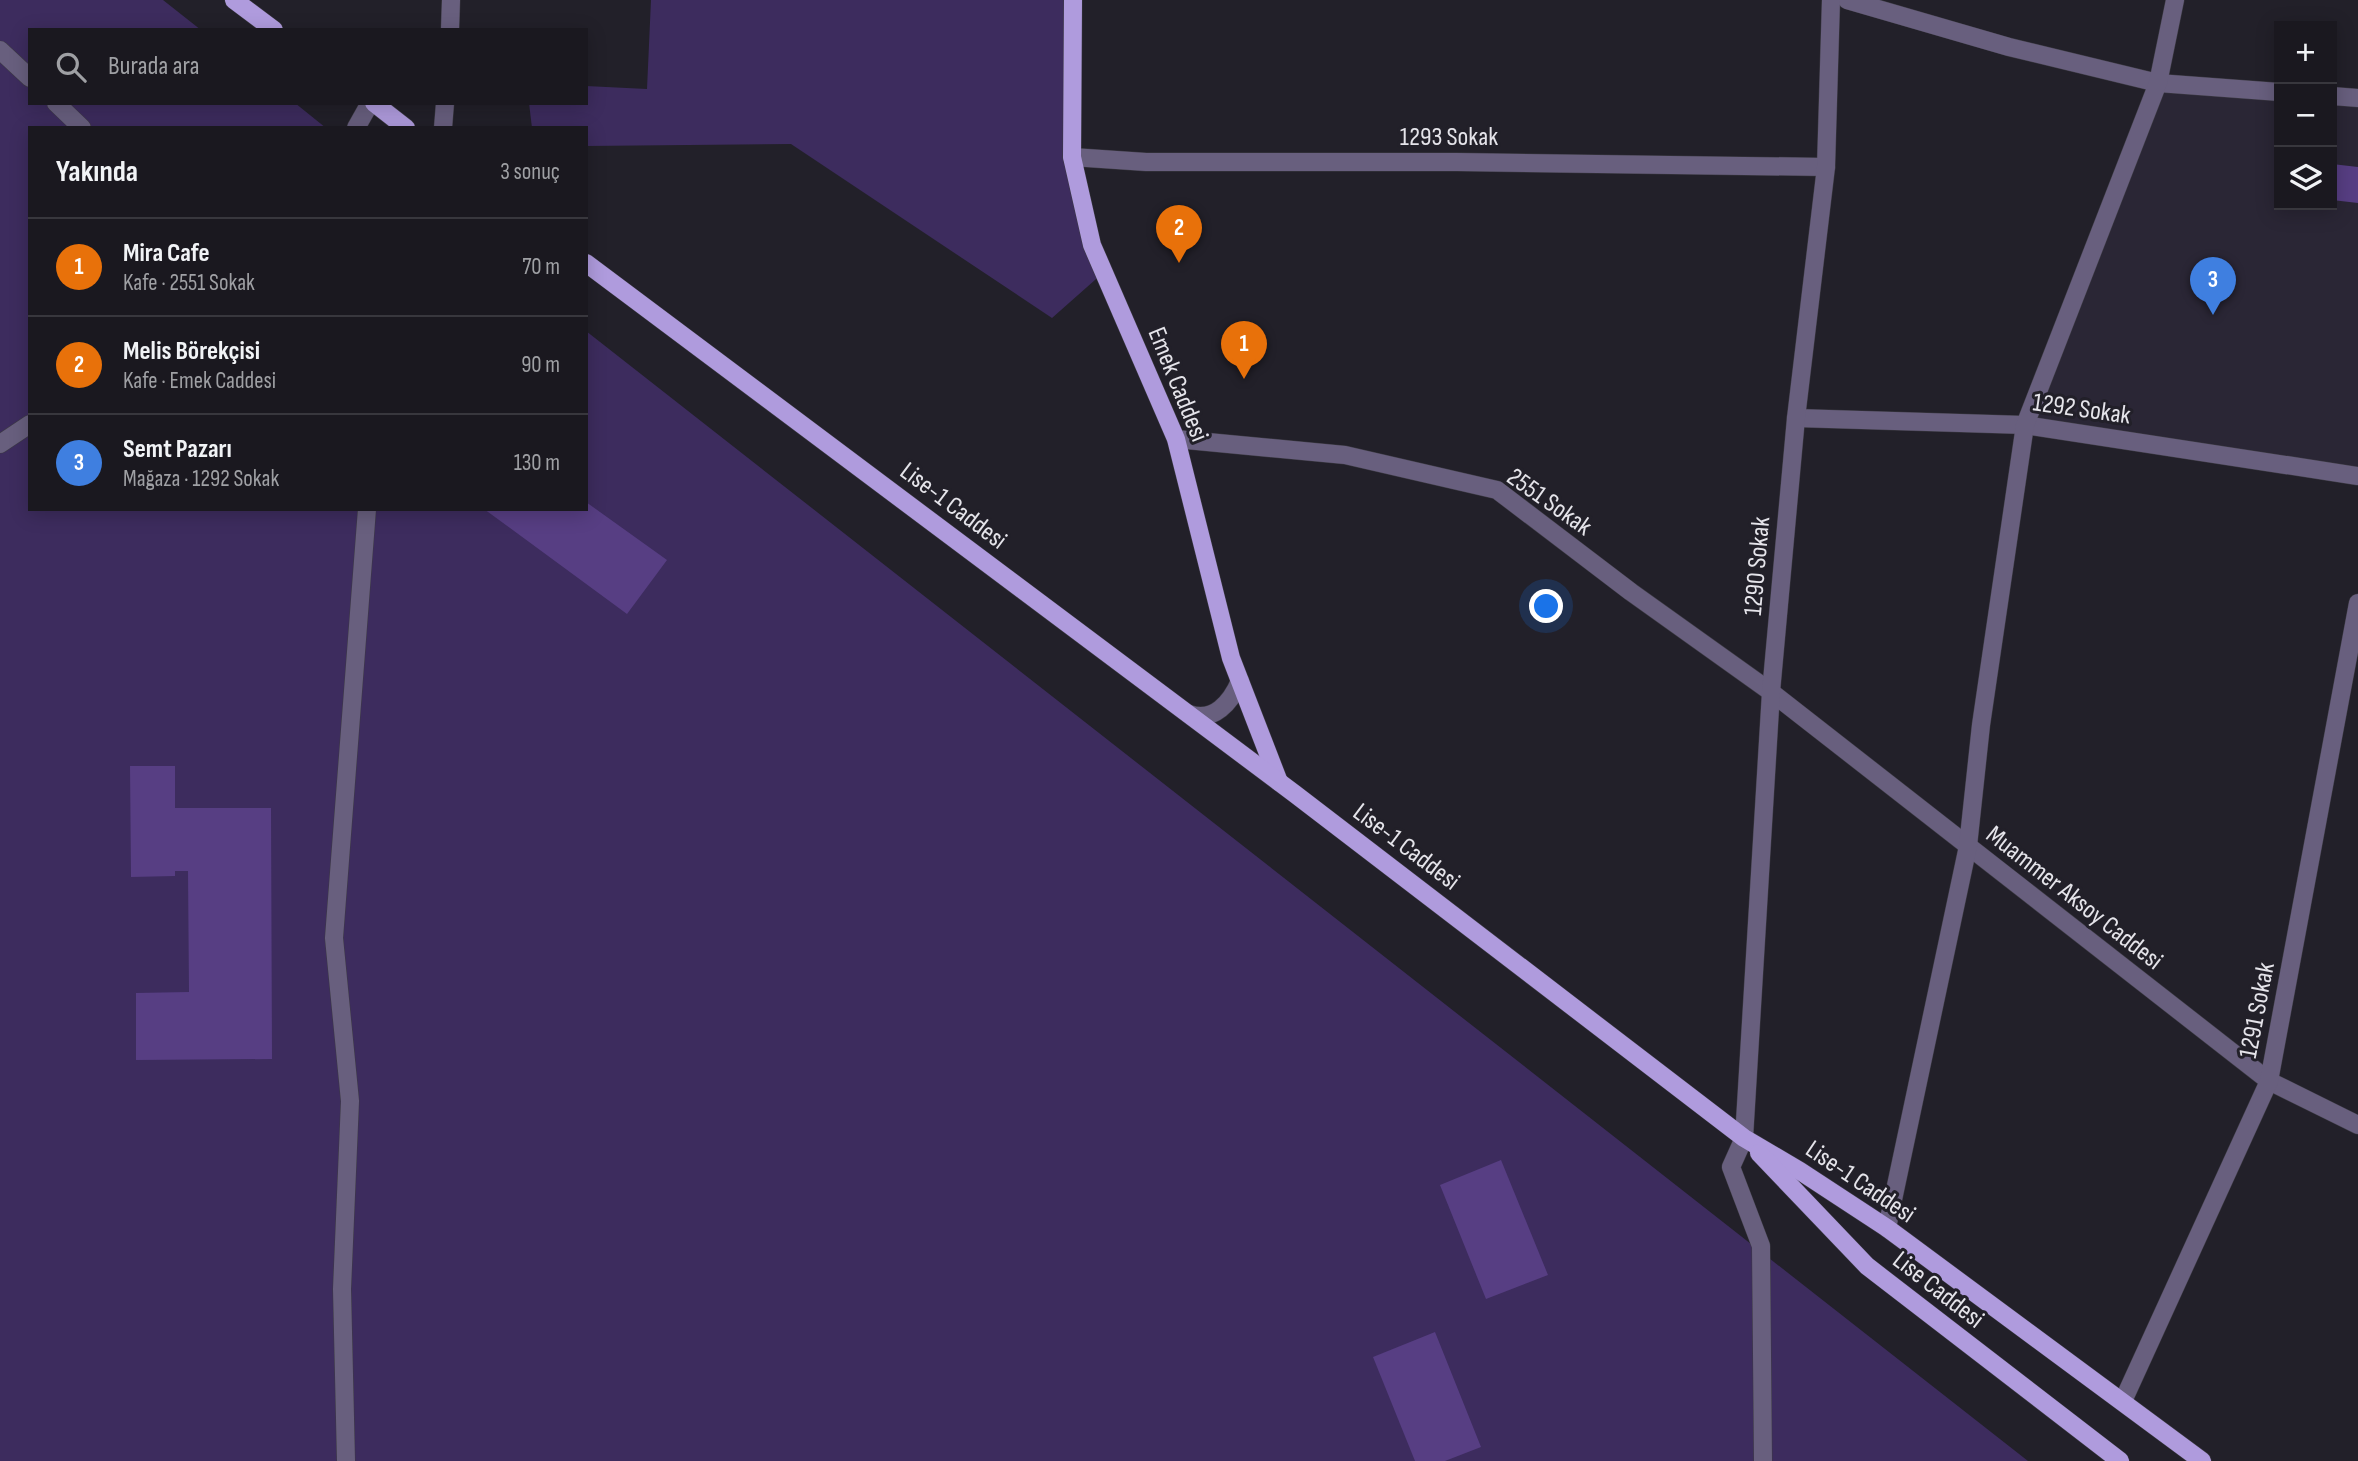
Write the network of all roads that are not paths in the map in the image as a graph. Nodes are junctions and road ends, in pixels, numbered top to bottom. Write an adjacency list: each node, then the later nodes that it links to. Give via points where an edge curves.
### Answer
1 (234, 0): 7 (main road)
2 (451, 0): 8 (street)
3 (1073, 0): 23 (main road, Emek Caddesi)
4 (1831, 0): 24 (street, 1290 Sokak)
5 (1847, 0): 11 (street, via 2009,47)
6 (2175, 0): 11 (street)
7 (271, 28)
8 (450, 28)
9 (0, 50): 10 (street)
10 (28, 76)
11 (2158, 83): 12 (street); 28 (street)
12 (2274, 92)
13 (2337, 96): 14 (street)
14 (2358, 98)
15 (58, 105): 19 (street)
16 (371, 105): 20 (street)
17 (375, 105): 21 (main road)
18 (445, 105): 22 (street)
19 (80, 126)
20 (357, 126)
21 (403, 126)
22 (443, 126)
23 (1072, 157): 24 (street, 1293 Sokak, via 1146,162); 29 (main road, Emek Caddesi, via 1092,245)
24 (1826, 167): 26 (street, 1290 Sokak)
25 (588, 264): 36 (main road, Lise-1 Caddesi)
26 (1796, 418): 28 (street, 1292 Sokak); 35 (street, 1290 Sokak)
27 (28, 425): 30 (street)
28 (2025, 425): 31 (street, 1292 Sokak); 38 (street)
29 (1176, 439): 34 (main road, Emek Caddesi); 35 (street, 2551 Sokak, via 1345,455 1497,490)
30 (0, 443)
31 (2358, 476)
32 (367, 511): 44 (street, via 334,938 349,1101 342,1289)
33 (2358, 603): 39 (street, 1291 Sokak)
34 (1240, 681): 36 (street, via 1219,711 1200,717); 37 (main road, Emek Caddesi)
35 (1771, 692): 38 (street, Muammer Aksoy Caddesi); 41 (street, 1290 Sokak)
36 (1189, 714): 37 (main road, Lise-1 Caddesi)
37 (1279, 782): 41 (main road, Lise-1 Caddesi)
38 (1968, 846): 39 (street, Muammer Aksoy Caddesi); 42 (street)
39 (2269, 1082): 40 (street, Muammer Aksoy Caddesi); 43 (street, 1291 Sokak)
40 (2358, 1125)
41 (1744, 1138): 42 (main road, Lise-1 Caddesi); 45 (street, 1290 Sokak, via 1731,1167 1761,1247); 46 (main road, Lise Caddesi, via 1867,1266)
42 (1886, 1228): 43 (main road, Lise-1 Caddesi)
43 (2123, 1401): 47 (main road, Lise-1 Caddesi)
44 (346, 1461)
45 (1763, 1461)
46 (2120, 1461)
47 (2202, 1461)

